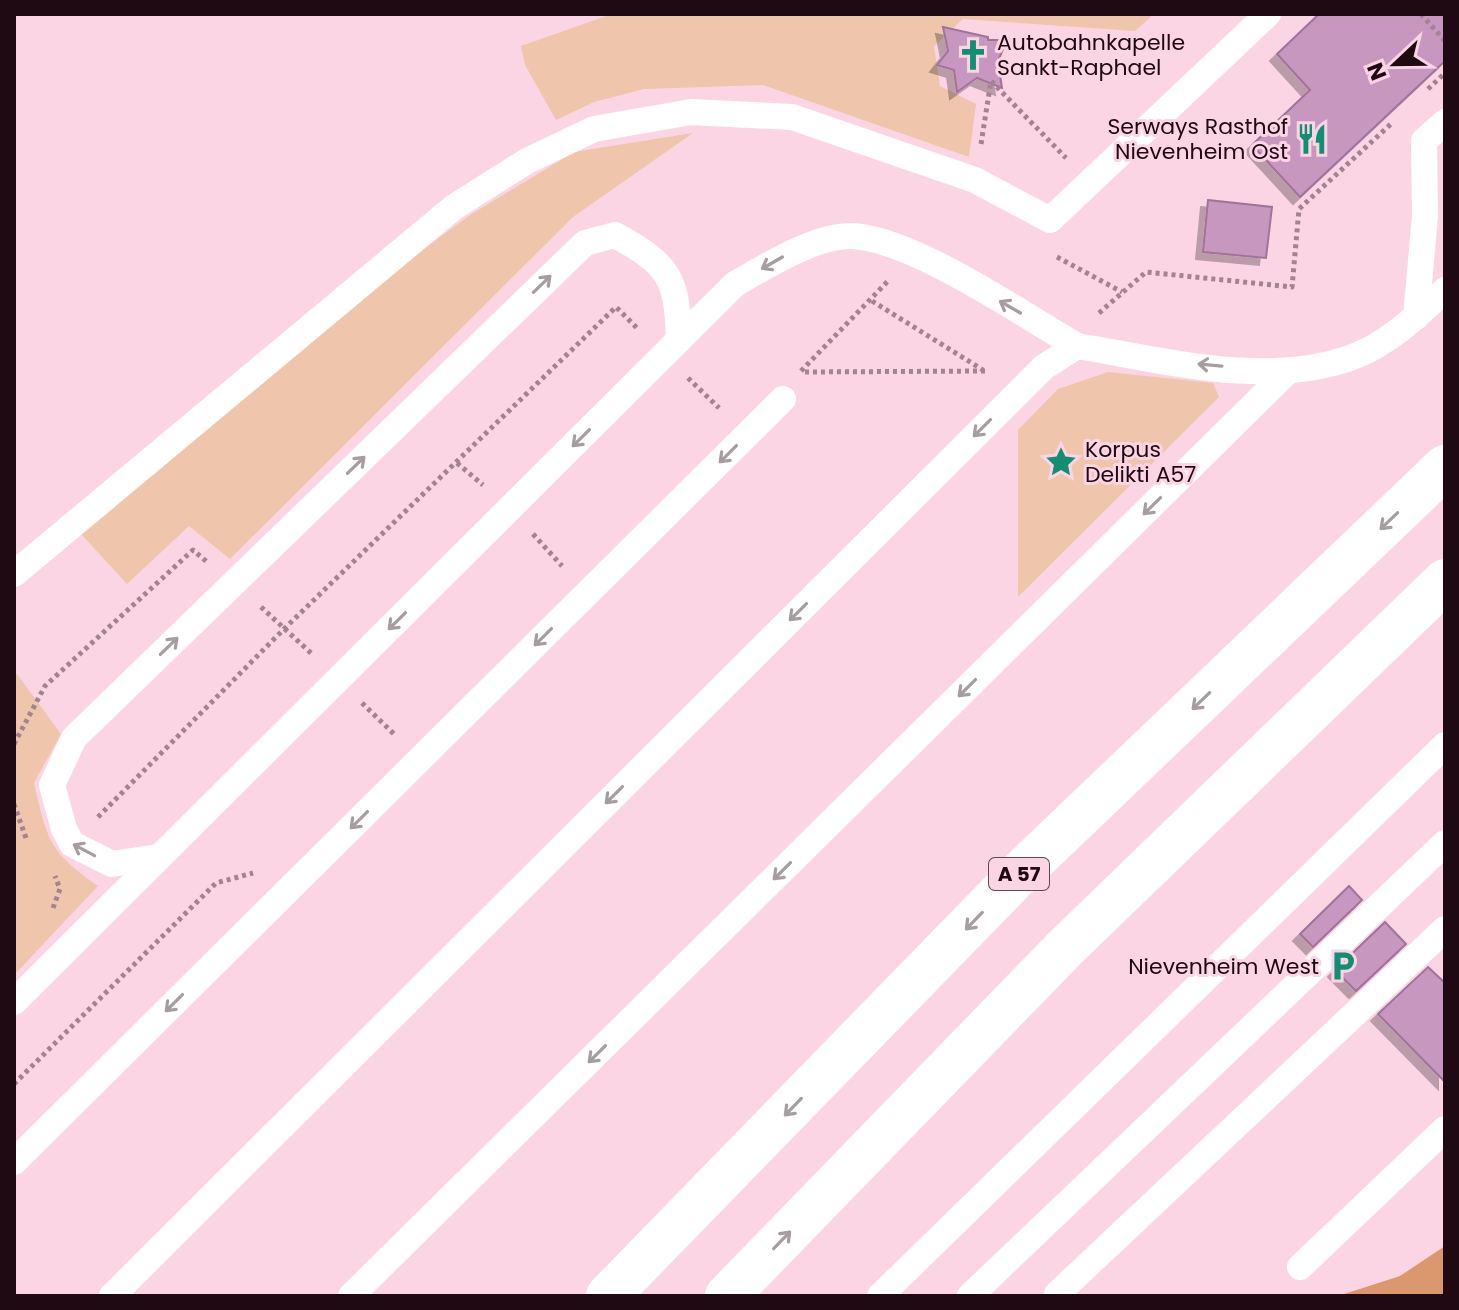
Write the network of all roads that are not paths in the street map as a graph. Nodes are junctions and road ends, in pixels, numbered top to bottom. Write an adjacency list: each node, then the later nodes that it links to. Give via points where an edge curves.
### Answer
1 (1268, 14): 12 (lane, via 1050,220 975,180 792,117 691,112 594,129 527,161 454,207)
2 (1445, 122): 4 (lane, via 1424,141)
3 (1445, 198): 4 (lane)
4 (1425, 216): 6 (lane)
5 (1445, 290): 6 (lane)
6 (1416, 317): 9 (lane, via 1351,358)
7 (1068, 340): 8 (lane, one-way to 8, via 902,246 850,236 790,252 735,284); 9 (lane, one-way to 7, via 1194,364); 24 (lane, one-way to 24)
8 (672, 347): 17 (lane, one-way to 17); 17 (lane, one-way to 8, via 112,864 72,844 52,785 74,738 585,243 615,235 654,256 677,296)
9 (1287, 372): 25 (lane, one-way to 25)
10 (783, 399): 21 (lane, one-way to 21)
11 (1445, 467): 26 (highway, A 57, one-way to 26, via 1015,878)
12 (14, 574)
13 (1445, 581): 27 (highway, one-way to 13, via 1065,948)
14 (1445, 745): 15 (lane)
15 (1435, 763): 28 (lane)
16 (1445, 843): 29 (lane)
17 (158, 857): 19 (lane)
18 (1445, 929): 23 (lane)
19 (14, 1002)
20 (1445, 1129): 22 (lane)
21 (14, 1162)
22 (1300, 1267)
23 (1057, 1294)
24 (112, 1296)
25 (351, 1296)
26 (608, 1296)
27 (727, 1296)
28 (880, 1296)
29 (970, 1296)

